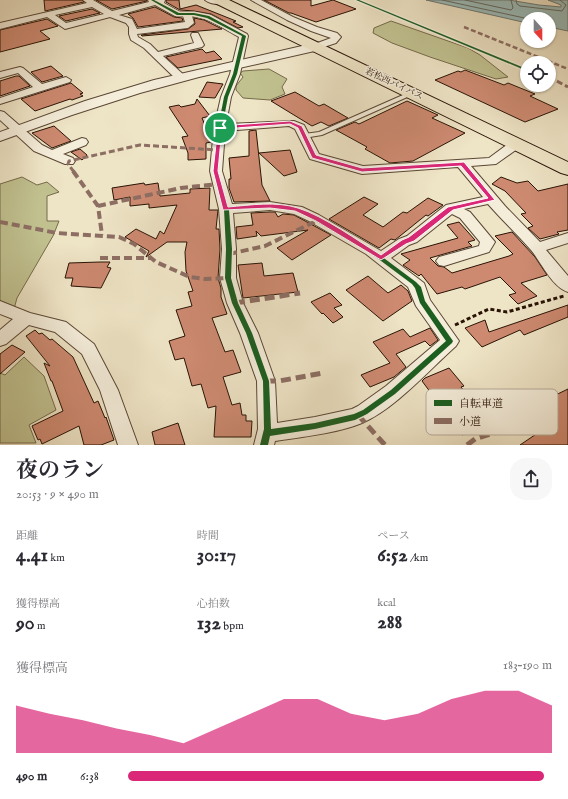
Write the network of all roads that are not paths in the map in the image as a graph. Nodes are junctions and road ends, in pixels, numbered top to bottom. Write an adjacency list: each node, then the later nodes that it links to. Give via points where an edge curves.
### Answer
1 (167, 0): 4 (street)
2 (221, 0): 12 (highway, 若松西バイパス)
3 (255, 0): 12 (street, via 268,9 337,37 333,42)
4 (154, 1): 7 (street, via 178,14); 8 (street)
5 (90, 2): 6 (street); 8 (street)
6 (47, 14): 8 (street, via 65,26); 9 (street)
7 (187, 14): 10 (street, via 190,23 185,26); 14 (street, via 208,17 244,36)
8 (112, 15): 10 (street, via 132,23)
9 (0, 26)
10 (133, 32): 13 (street, via 134,38)
11 (195, 35): 13 (street, via 199,45)
12 (319, 45): 14 (street); 19 (highway, 若松西バイパス); 29 (highway, 若松西バイパス, via 482,116)
13 (156, 55): 16 (street)
14 (238, 64): 16 (street); 22 (street, via 226,97)
15 (0, 75): 18 (street, via 20,70)
16 (182, 78): 23 (street, via 106,99)
17 (66, 80): 18 (street)
18 (40, 88): 20 (street)
19 (412, 93): 24 (lane, via 320,134); 27 (highway, 若松西バイパス)
20 (0, 101)
21 (0, 114): 23 (street)
22 (220, 128): 24 (street, via 290,123 300,127); 35 (street, via 216,171)
23 (18, 130): 25 (street); 28 (street, via 38,148)
24 (304, 136): 31 (street, via 314,156 362,170)
25 (0, 137)
26 (82, 142): 28 (street)
27 (516, 144): 31 (street, via 492,161); 32 (highway, 若松西バイパス)
28 (52, 154): 30 (street)
29 (568, 158)
30 (69, 161)
31 (462, 164): 33 (street)
32 (568, 169)
33 (492, 200): 34 (street); 37 (street)
34 (451, 208): 38 (street, via 412,239); 39 (street, via 465,215 488,242 484,249)
35 (226, 209): 38 (street, via 270,206 297,210); 44 (street, via 228,278 234,303 249,333 266,381)
36 (568, 238): 37 (street)
37 (537, 248): 40 (street)
38 (381, 258): 44 (street, via 418,287 422,302 450,341 393,392 366,412)
39 (444, 261)
40 (568, 286)
41 (0, 307): 42 (street)
42 (26, 318): 43 (street); 45 (street, via 60,327 88,349 109,390)
43 (0, 339)
44 (266, 439)
45 (128, 445)

